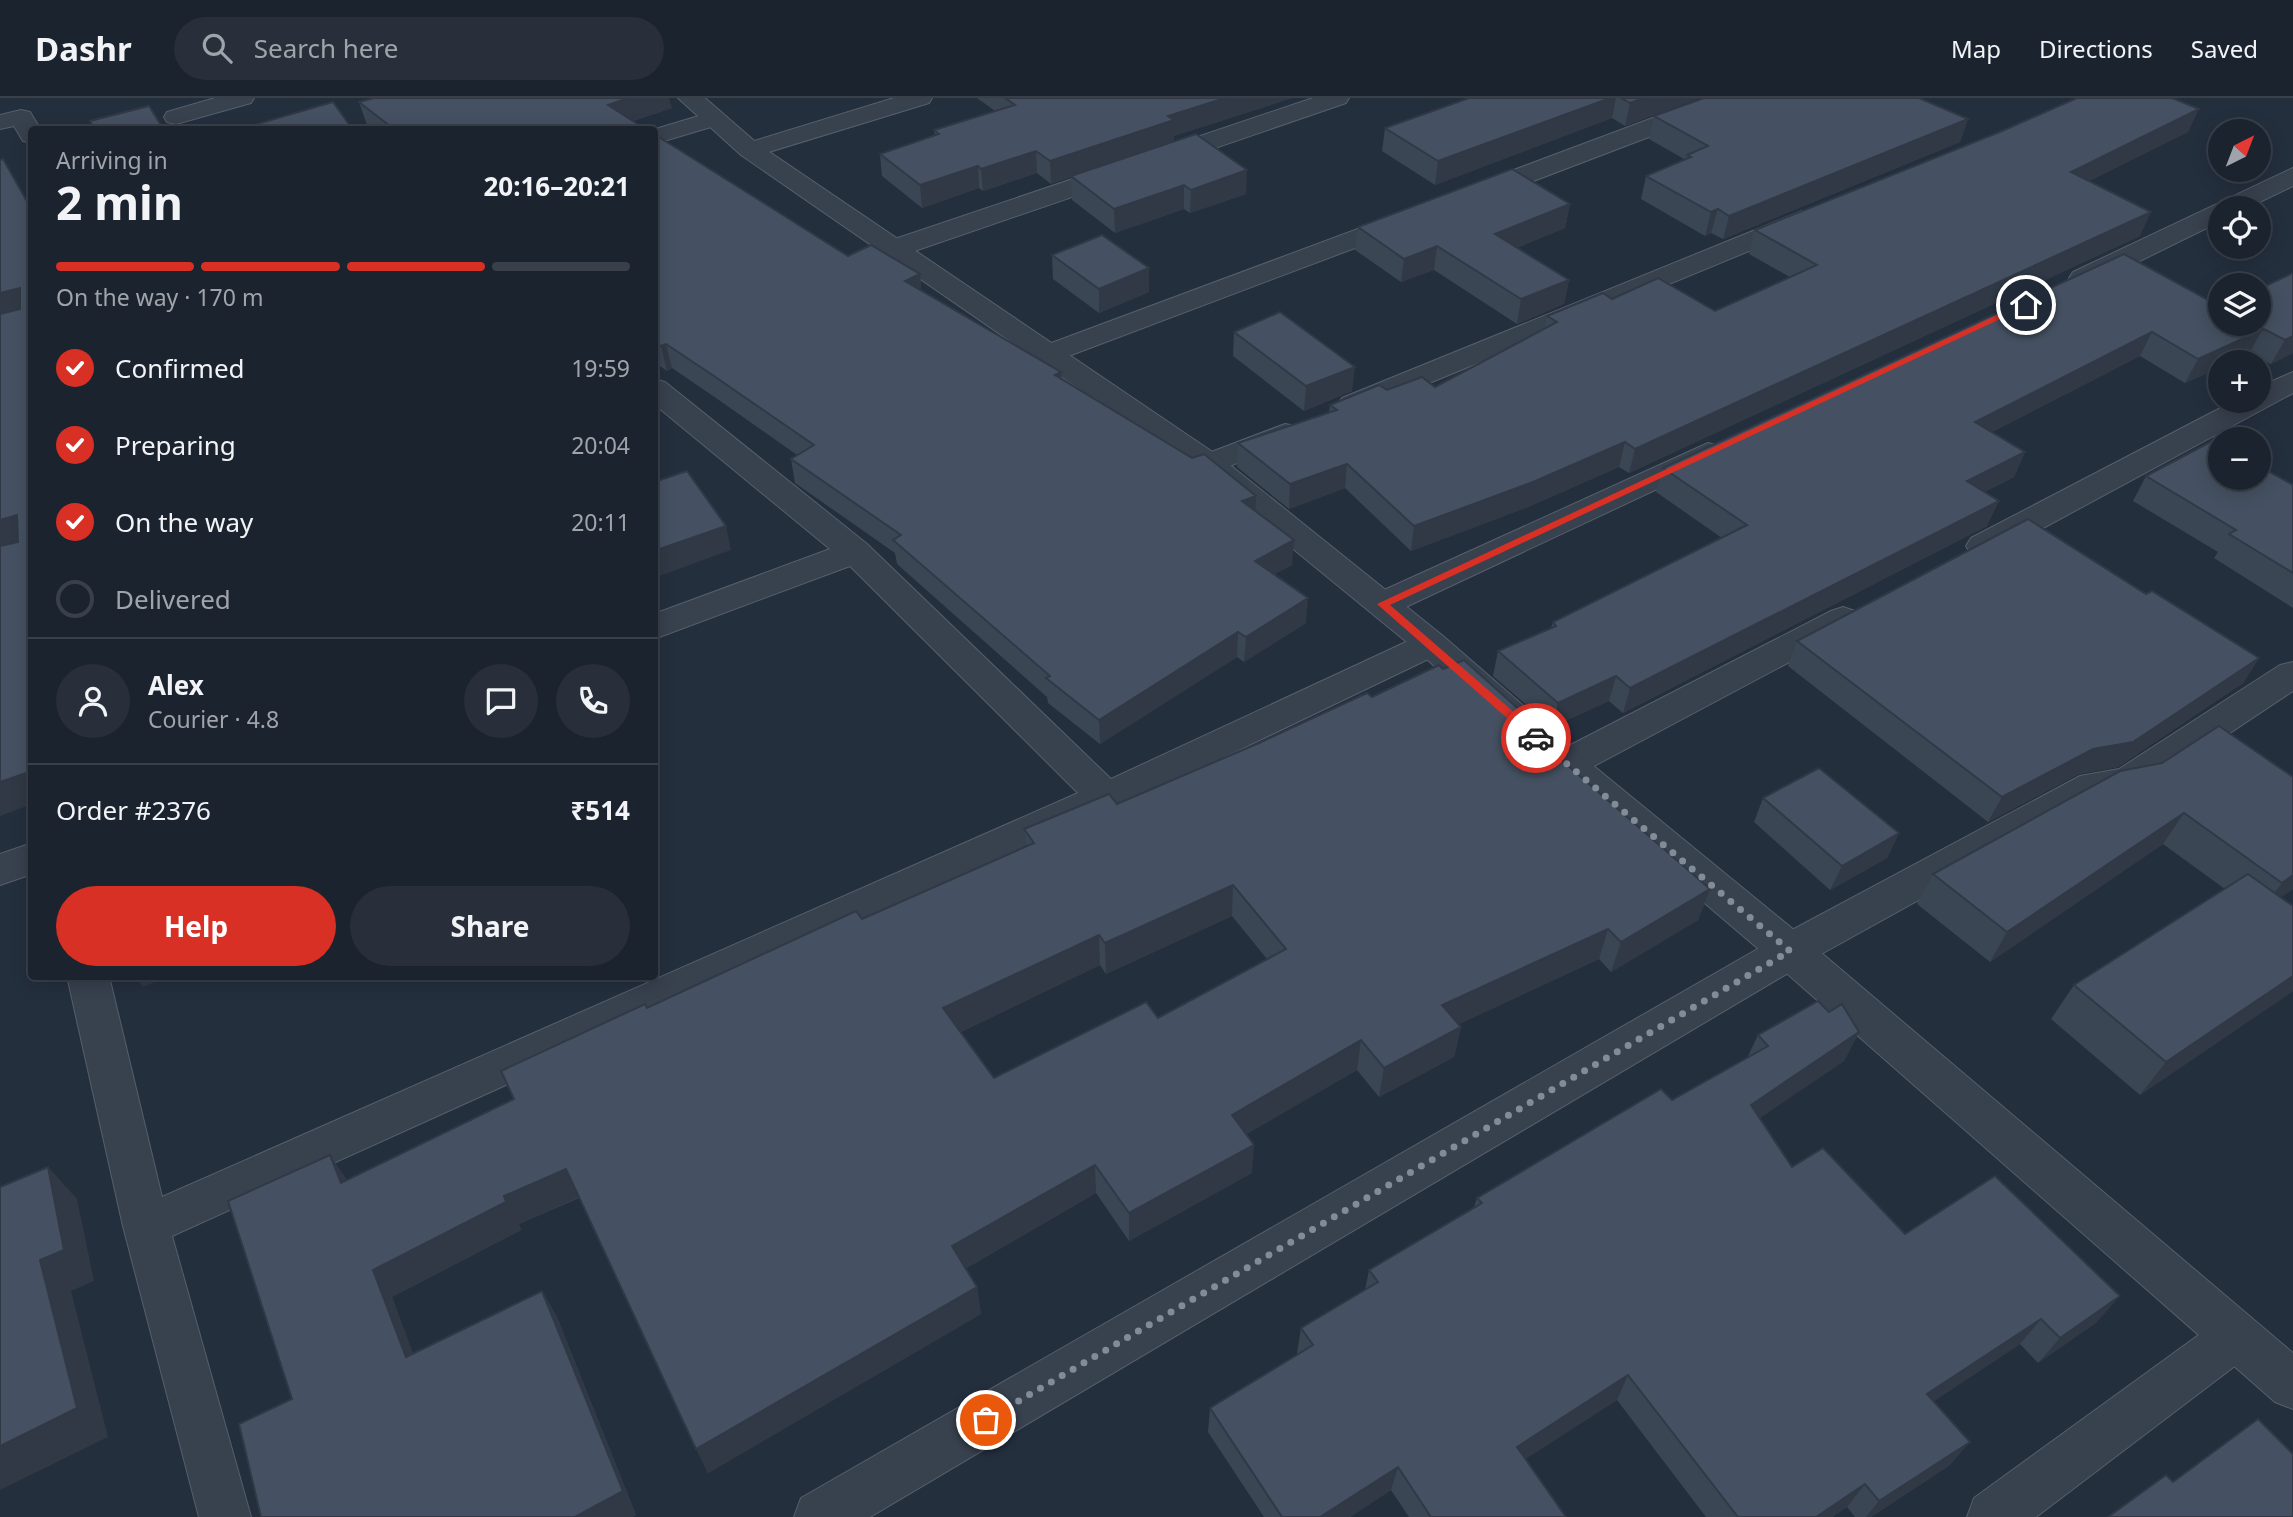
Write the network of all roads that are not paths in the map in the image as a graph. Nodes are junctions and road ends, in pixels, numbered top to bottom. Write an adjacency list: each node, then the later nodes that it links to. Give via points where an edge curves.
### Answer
1 (242, 98): 6 (street)
2 (920, 98): 10 (street)
3 (1337, 98): 17 (street)
4 (1729, 98): 13 (street)
5 (701, 108): 9 (street); 10 (street)
6 (176, 117)
7 (0, 122): 8 (street, via 21,117)
8 (28, 129)
9 (658, 135)
10 (750, 150): 17 (street)
11 (2293, 176): 12 (street)
12 (2252, 196)
13 (1454, 201)
14 (1826, 209): 25 (street)
15 (1428, 211): 19 (street)
16 (2208, 217): 18 (street)
17 (893, 249): 19 (street)
18 (2062, 288)
19 (1048, 354): 25 (street)
20 (2293, 382): 22 (street)
21 (658, 391): 26 (street)
22 (2271, 393)
23 (2233, 413): 27 (street)
24 (1735, 440): 28 (street)
25 (1209, 464): 28 (street)
26 (855, 552): 30 (street); 34 (street)
27 (1956, 560)
28 (1382, 604): 31 (street)
29 (1871, 604): 33 (street)
30 (658, 626)
31 (1431, 644): 33 (street); 34 (street)
32 (2293, 674): 37 (street, via 2128,782 2093,786)
33 (1566, 764): 37 (street)
34 (1106, 797): 39 (street)
35 (28, 860): 36 (street)
36 (0, 870)
37 (1790, 951): 40 (street); 43 (street)
38 (89, 980): 39 (street)
39 (146, 1226): 42 (street)
40 (2235, 1337): 41 (street); 44 (street)
41 (2293, 1385)
42 (225, 1517)
43 (820, 1517)
44 (1993, 1517)

